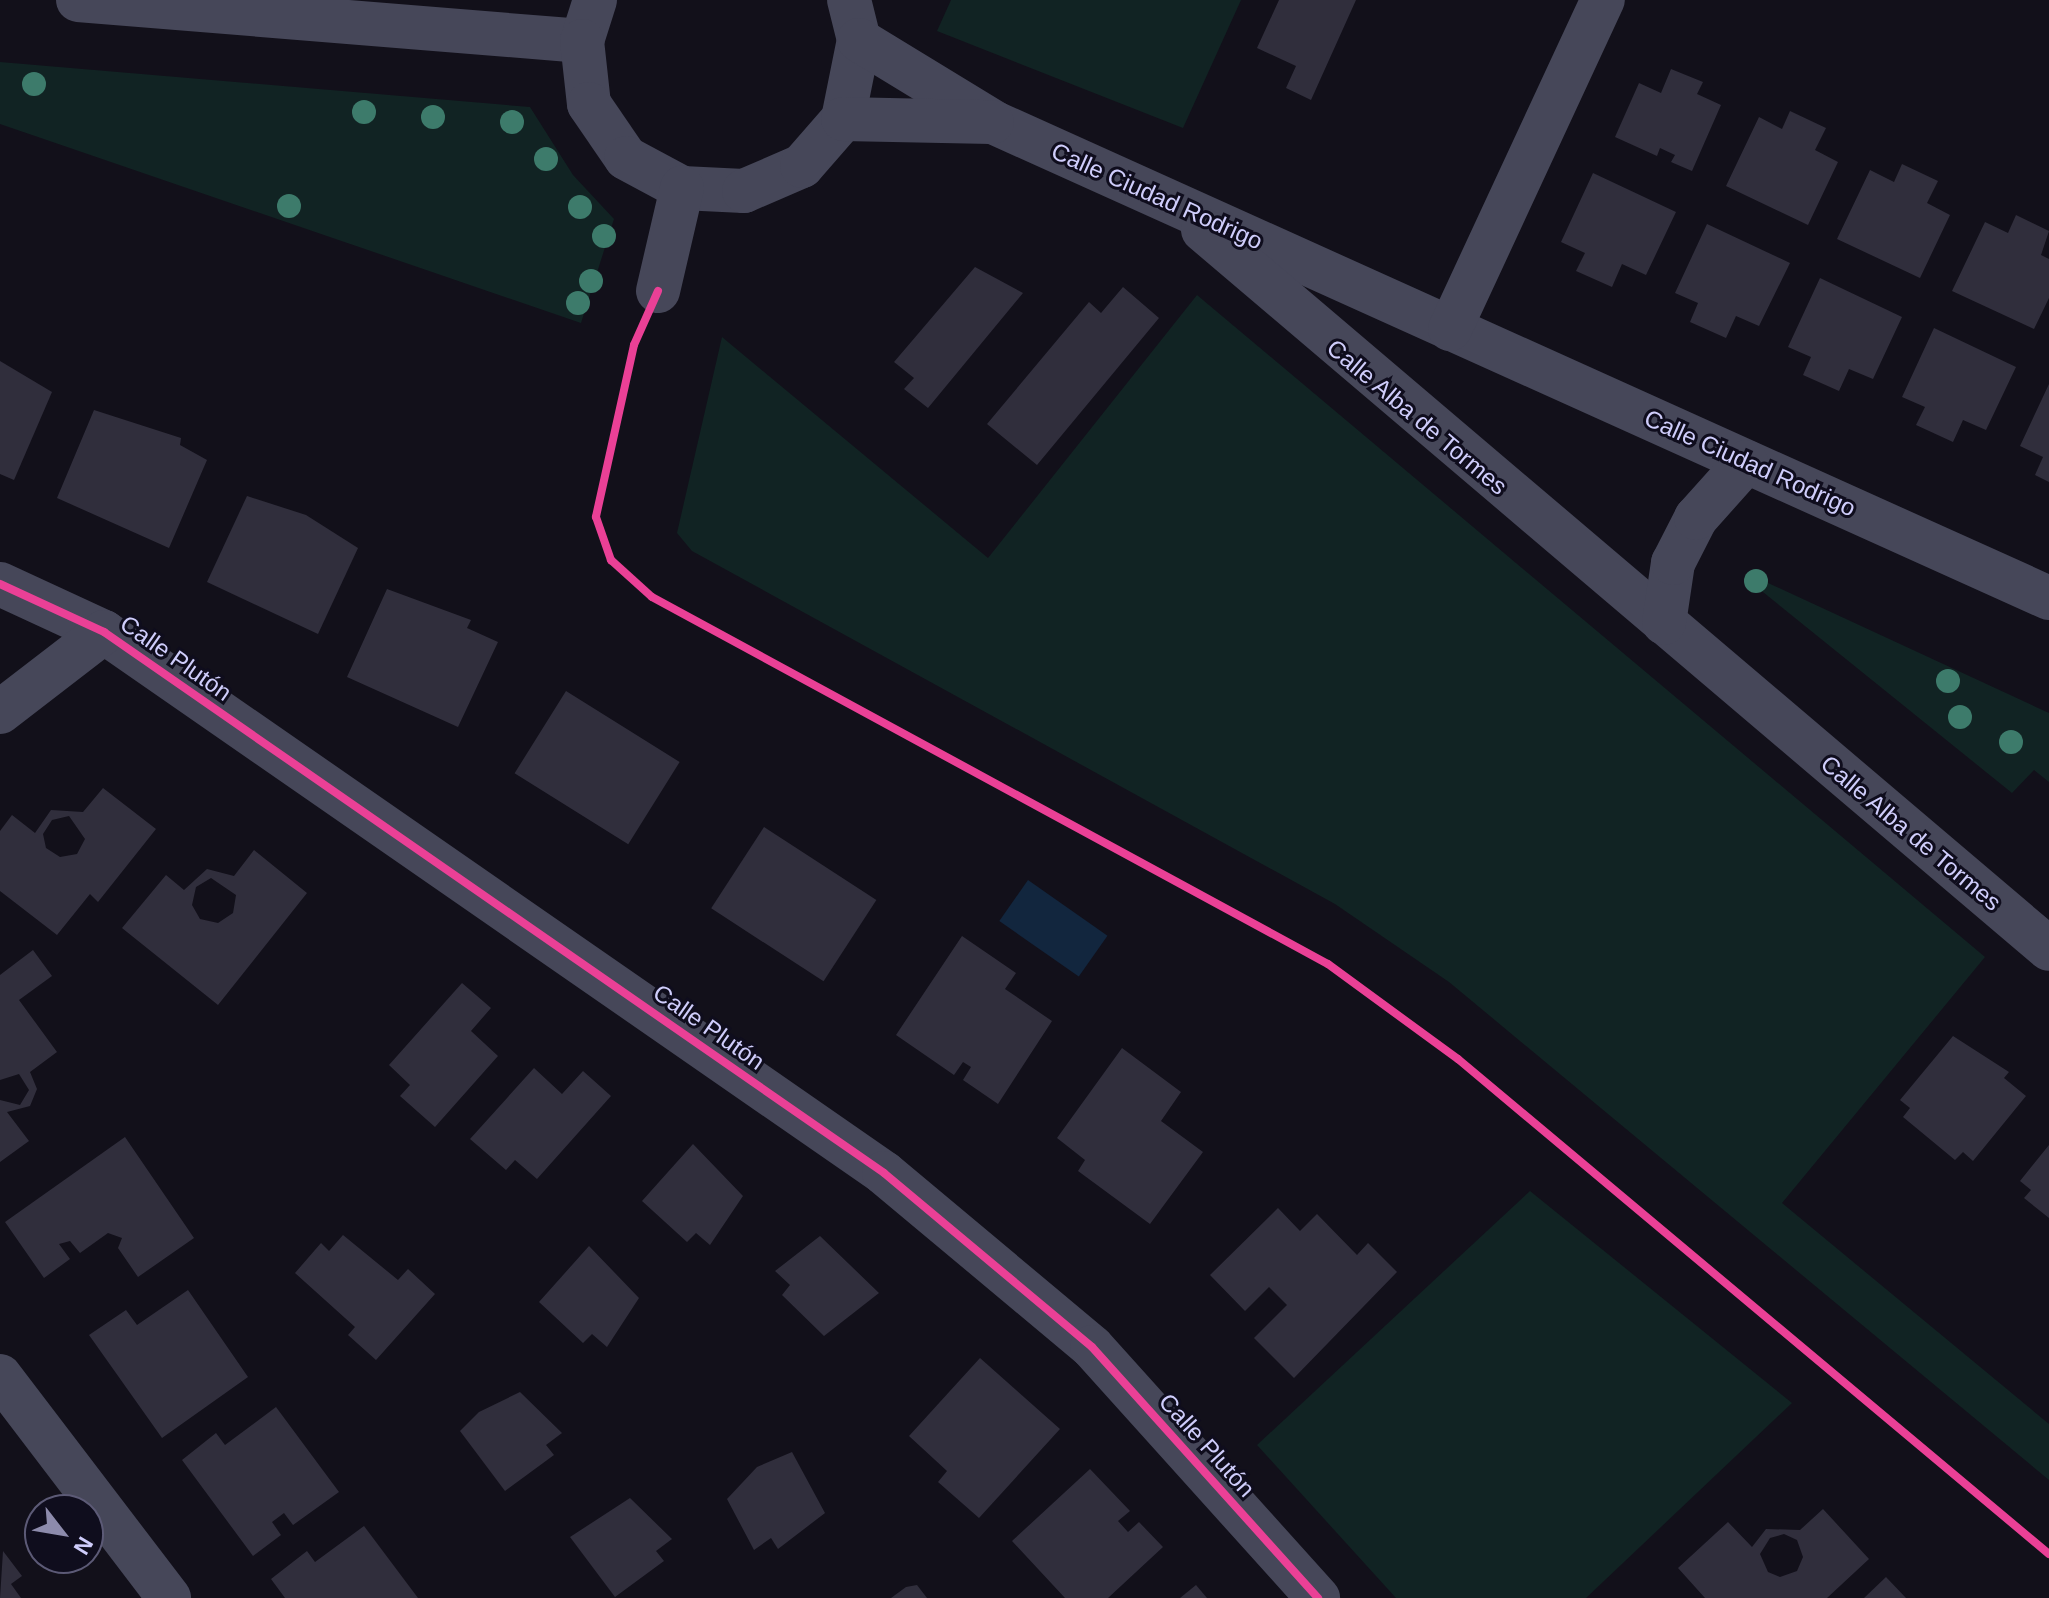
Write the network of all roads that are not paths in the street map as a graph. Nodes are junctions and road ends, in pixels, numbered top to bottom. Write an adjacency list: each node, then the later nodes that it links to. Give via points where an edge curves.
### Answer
1 (78, 0): 5 (street)
2 (595, 0): 5 (street)
3 (1603, 0): 11 (street)
4 (854, 20): 6 (street); 7 (street, Calle Ciudad Rodrigo)
5 (582, 41): 8 (street, via 589,104 619,147)
6 (843, 119): 7 (street, Calle Ciudad Rodrigo); 8 (street, via 788,172 744,191)
7 (995, 123): 9 (street, Calle Ciudad Rodrigo)
8 (682, 188): 10 (street)
9 (1175, 204): 11 (street, Calle Ciudad Rodrigo); 15 (street, Calle Alba de Tormes, via 1285,306)
10 (658, 291)
11 (1450, 329): 12 (street, Calle Ciudad Rodrigo)
12 (1746, 462): 14 (street, Calle Ciudad Rodrigo); 15 (street, via 1690,529 1673,563)
13 (0, 584): 16 (street, Calle Plutón)
14 (2049, 598)
15 (1664, 623): 18 (street, Calle Alba de Tormes)
16 (104, 632): 17 (street); 21 (street, Calle Plutón, via 884,1173 1092,1347)
17 (0, 712)
18 (2049, 949)
19 (0, 1376): 20 (street)
20 (169, 1598)
21 (1318, 1598)

